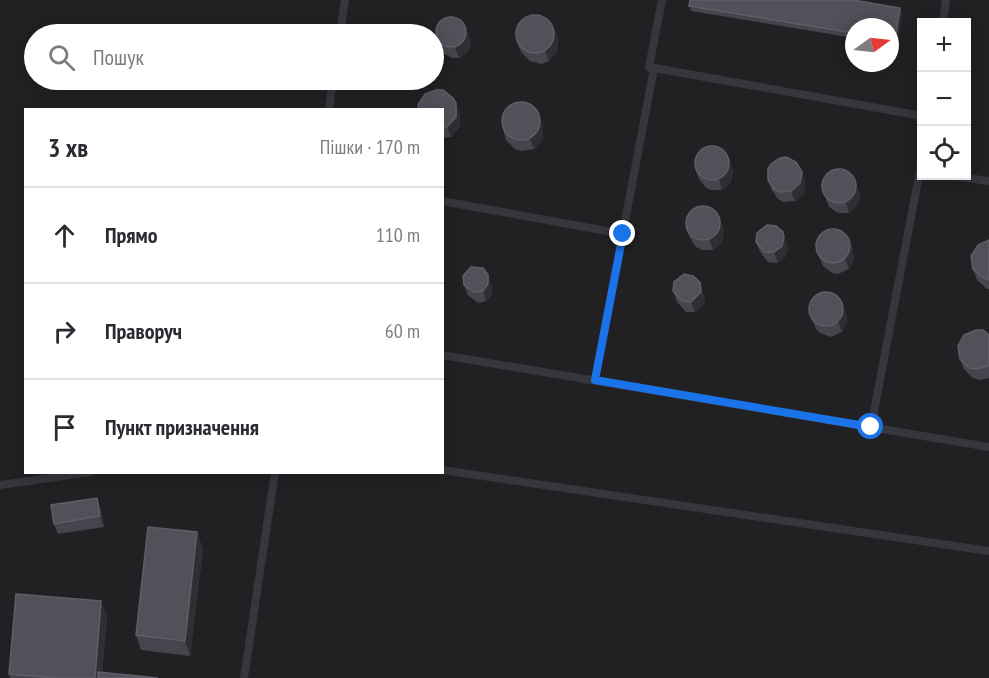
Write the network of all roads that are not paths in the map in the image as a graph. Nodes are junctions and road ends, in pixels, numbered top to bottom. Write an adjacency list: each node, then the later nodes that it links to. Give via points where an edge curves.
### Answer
1 (345, 0): 5 (lane)
2 (662, 0): 6 (lane, via 649,67)
3 (946, 0): 4 (lane)
4 (944, 18)
5 (341, 24)
6 (654, 68): 9 (lane); 14 (lane)
7 (332, 90): 8 (lane)
8 (329, 108)
9 (917, 115)
10 (971, 179): 12 (lane)
11 (919, 180): 17 (lane)
12 (989, 182)
13 (444, 201): 14 (lane)
14 (623, 234): 16 (lane)
15 (444, 355): 16 (lane)
16 (595, 380): 17 (lane)
17 (871, 427): 18 (lane)
18 (989, 447)
19 (444, 471): 23 (lane)
20 (77, 474): 22 (lane)
21 (275, 474): 24 (lane)
22 (0, 485)
23 (989, 551)
24 (244, 678)

